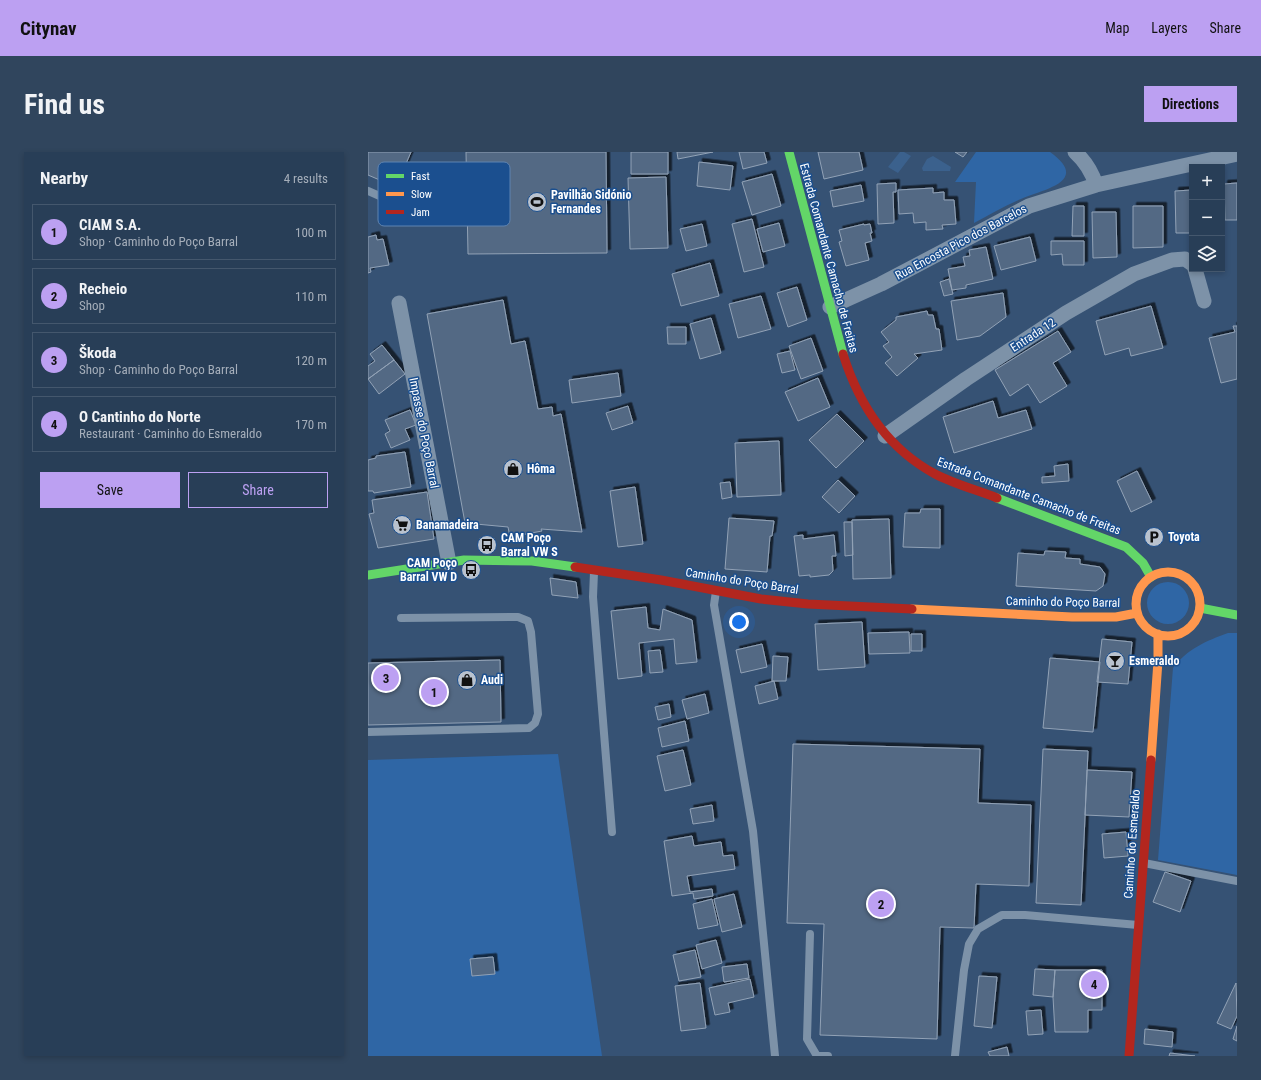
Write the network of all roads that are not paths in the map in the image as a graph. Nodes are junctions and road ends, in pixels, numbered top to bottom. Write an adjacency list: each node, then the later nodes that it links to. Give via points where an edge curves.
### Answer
1 (789, 152): 11 (main road, Estrada Comandante Camacho de Freitas)
2 (1075, 152): 4 (street, via 1084,160)
3 (1237, 154): 4 (street, Rua Encosta Pico dos Barcelos)
4 (1096, 186): 11 (street, Rua Encosta Pico dos Barcelos, via 1029,206 881,284)
5 (368, 191): 6 (lane)
6 (378, 195)
7 (1189, 262): 12 (street, Entrada 12, via 1172,260 1134,274 1066,314 966,379)
8 (1196, 272): 9 (street)
9 (1204, 301)
10 (399, 303): 13 (street, Impasse do Poço Barral)
11 (830, 307): 12 (main road, Estrada Comandante Camacho de Freitas, via 839,345 853,384)
12 (885, 436): 16 (main road, Estrada Comandante Camacho de Freitas, via 935,474 1126,547 1143,563)
13 (448, 562): 14 (main road, Caminho do Poço Barral, via 500,559); 15 (main road, Caminho do Poço Barral)
14 (594, 569): 17 (main road, Caminho do Poço Barral); 24 (lane, via 592,597)
15 (368, 575)
16 (1151, 577): 18 (main road, via 1169,572 1189,579 1200,598); 19 (main road, via 1138,594)
17 (716, 590): 19 (main road, Caminho do Poço Barral, via 761,599 808,604 1072,617 1116,617); 29 (lane, via 714,605 752,831)
18 (1200, 608): 20 (main road); 22 (main road, via 1197,618 1183,632 1173,636)
19 (1137, 613): 22 (main road, via 1147,628)
20 (1237, 615)
21 (401, 618): 23 (lane, via 518,616 528,621 538,714 535,723 529,728)
22 (1158, 634): 25 (main road, Caminho do Esmeraldo)
23 (368, 732)
24 (612, 832)
25 (1143, 863): 26 (lane); 27 (main road, Caminho do Esmeraldo)
26 (1237, 880)
27 (1139, 925): 31 (lane, via 1025,915 1002,916 978,929 969,944 964,970); 32 (main road, Caminho do Esmeraldo)
28 (810, 934): 30 (lane, via 807,1039 817,1056)
29 (775, 1056)
30 (828, 1056)
31 (955, 1056)
32 (1129, 1056)

